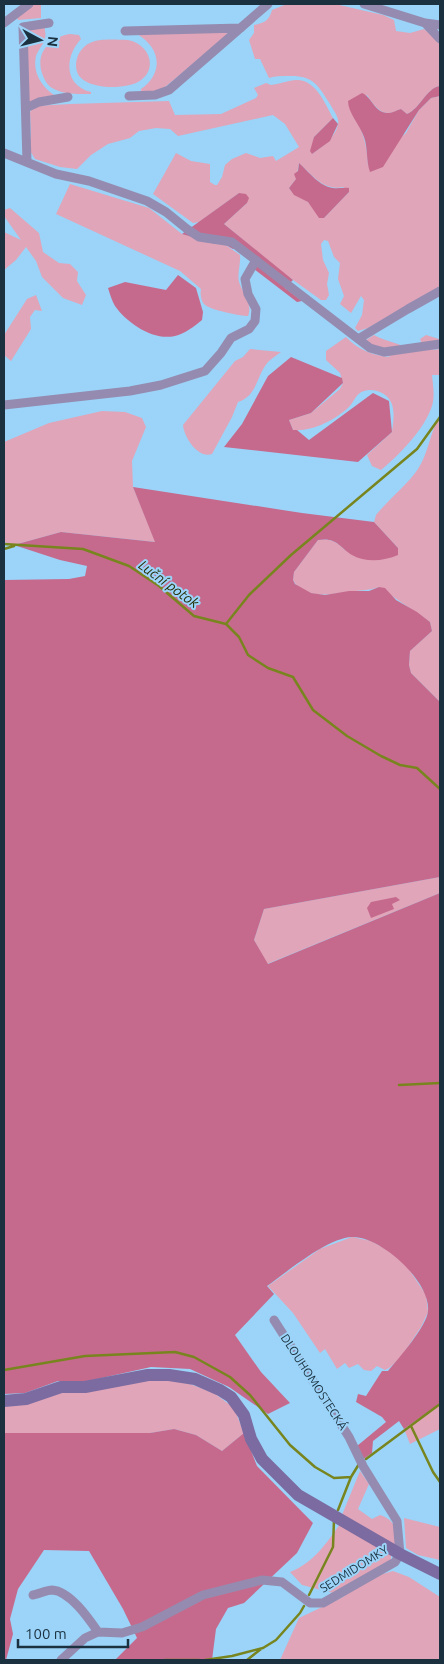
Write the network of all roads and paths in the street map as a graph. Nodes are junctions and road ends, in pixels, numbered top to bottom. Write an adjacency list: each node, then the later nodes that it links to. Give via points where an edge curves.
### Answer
1 (29, 4): 4 (street)
2 (268, 4): 8 (street)
3 (364, 4): 6 (street)
4 (4, 23)
5 (49, 23): 13 (street, via 23,27)
6 (425, 23): 7 (street); 10 (street)
7 (440, 25)
8 (241, 28): 9 (street); 11 (street, via 169,90 155,95)
9 (125, 31)
10 (440, 39)
11 (129, 96)
12 (68, 97): 13 (street, via 39,102)
13 (26, 108): 15 (street)
14 (4, 153): 15 (street)
15 (27, 162): 16 (street, via 147,201 199,237 232,242)
16 (256, 260): 18 (street); 20 (street, via 245,279 256,309 255,321 250,329 232,338 205,371 130,391)
17 (440, 291): 18 (street)
18 (358, 339): 19 (street, via 370,348 384,352)
19 (440, 344)
20 (4, 405)
21 (274, 1320): 23 (street, DLOUHOMOSTECKÁ, via 397,1521)
22 (4, 1401): 23 (street, via 26,1399 61,1387 85,1387 148,1375 195,1379 231,1397 244,1415 262,1459 298,1495)
23 (400, 1554): 24 (street); 26 (street, SEDMIDOMKY, via 395,1562 323,1603 310,1603 282,1582 262,1580 203,1595 142,1627 122,1633)
24 (440, 1574)
25 (33, 1595): 26 (street, via 52,1590 62,1593 73,1600)
26 (98, 1632): 27 (street)
27 (61, 1660)

